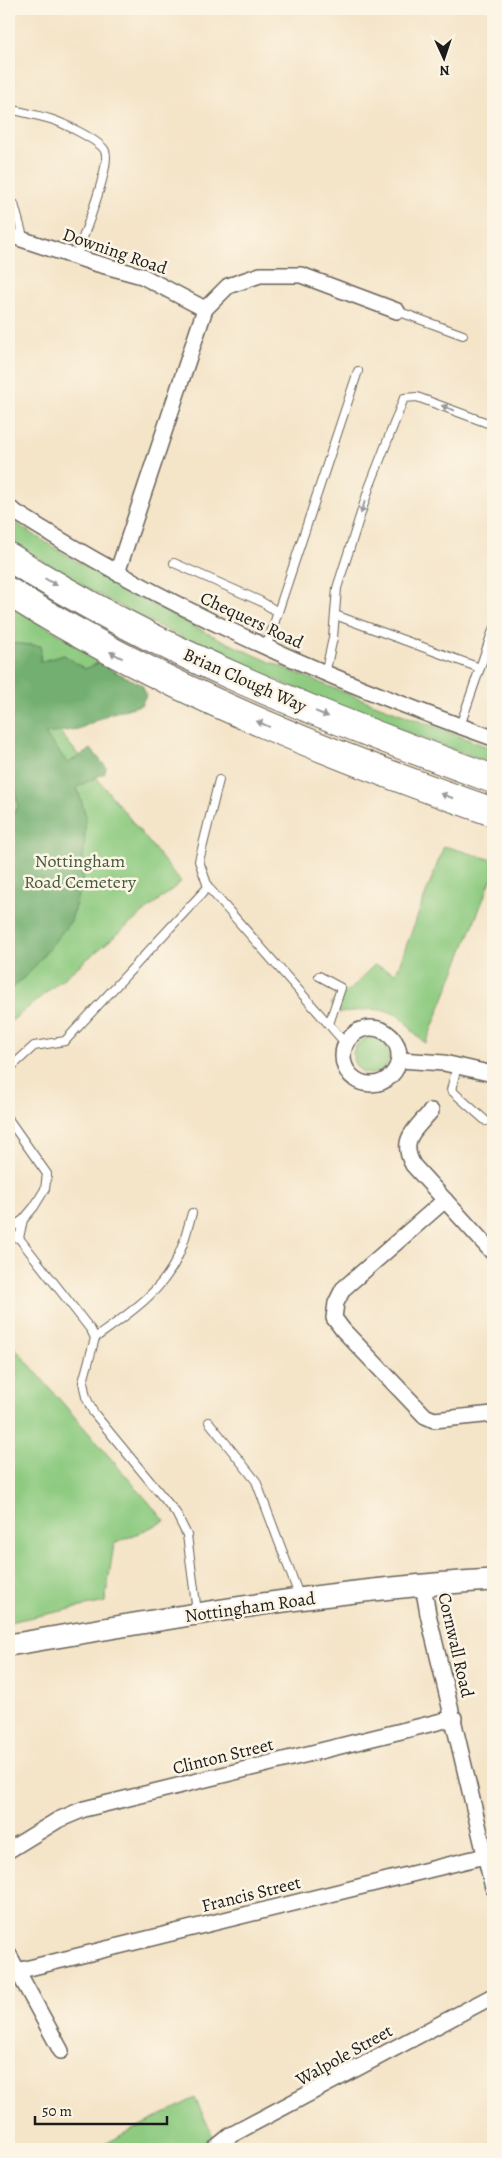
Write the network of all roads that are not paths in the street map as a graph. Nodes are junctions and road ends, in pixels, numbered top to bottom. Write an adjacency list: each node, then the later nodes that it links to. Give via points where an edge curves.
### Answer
1 (9, 109): 5 (lane, via 52,119 98,142 105,150 107,157 101,182)
2 (9, 202): 4 (lane, via 14,204)
3 (9, 235): 4 (street, Downing Road)
4 (24, 240): 5 (street, Downing Road)
5 (76, 257): 6 (street, Downing Road, via 142,276)
6 (206, 309): 7 (street, via 228,286 260,275 301,275); 14 (street)
7 (397, 311): 8 (lane)
8 (463, 335)
9 (358, 371): 16 (lane)
10 (493, 425): 17 (lane, one-way to 17, via 417,397 404,398 369,488 337,588)
11 (9, 508): 14 (street, Chequers Road)
12 (9, 557): 24 (highway, Brian Clough Way, one-way to 24, via 142,633 234,677 343,723)
13 (174, 563): 16 (lane)
14 (117, 573): 19 (street, Chequers Road, via 176,606)
15 (9, 592): 26 (highway, Brian Clough Way, one-way to 15, via 287,734 189,691 111,652)
16 (278, 612): 19 (lane)
17 (335, 615): 20 (lane); 21 (lane)
18 (493, 630): 20 (lane)
19 (266, 648): 21 (street, Chequers Road)
20 (480, 668): 22 (lane)
21 (325, 674): 22 (street, Chequers Road)
22 (460, 726): 23 (street, Chequers Road)
23 (493, 738)
24 (493, 778)
25 (219, 780): 27 (lane, via 199,862)
26 (493, 812)
27 (208, 887): 29 (lane); 33 (lane, via 65,1041 34,1046)
28 (319, 976): 29 (lane, via 341,988)
29 (328, 1024): 30 (lane)
30 (346, 1044): 31 (street, via 358,1031 375,1028 391,1036 400,1051); 31 (street, via 343,1062 352,1078 360,1082 377,1084 385,1081 392,1076)
31 (400, 1060): 32 (street)
32 (457, 1066): 34 (street); 37 (lane, via 450,1090)
33 (9, 1069)
34 (493, 1074)
35 (431, 1111): 38 (street, via 410,1134 408,1155)
36 (9, 1120): 40 (lane, via 47,1174 44,1189)
37 (486, 1121)
38 (445, 1200): 44 (street); 46 (street, via 342,1289 334,1318 425,1416 434,1420)
39 (192, 1213): 45 (lane, via 179,1255 158,1287)
40 (23, 1220): 41 (lane); 43 (lane)
41 (9, 1229)
42 (9, 1236): 43 (lane)
43 (19, 1238): 45 (lane)
44 (493, 1252)
45 (95, 1338): 51 (lane, via 83,1382 86,1397 93,1412 176,1513 187,1535)
46 (493, 1414)
47 (209, 1422): 50 (lane, via 256,1481)
48 (493, 1580): 49 (street, Nottingham Road)
49 (423, 1586): 50 (street, Nottingham Road); 53 (street, Cornwall Road)
50 (301, 1600): 51 (street, Nottingham Road)
51 (197, 1614): 52 (street, Nottingham Road)
52 (9, 1645)
53 (454, 1718): 54 (street, Clinton Street, via 84,1809 58,1820); 55 (street, Cornwall Road)
54 (9, 1850)
55 (489, 1855): 56 (street, Cornwall Road); 58 (street, Francis Street)
56 (493, 1888)
57 (9, 1955): 58 (street)
58 (17, 1972): 60 (street)
59 (493, 1996): 61 (street, Walpole Street, via 231,2135)
60 (61, 2051)
61 (214, 2149)

